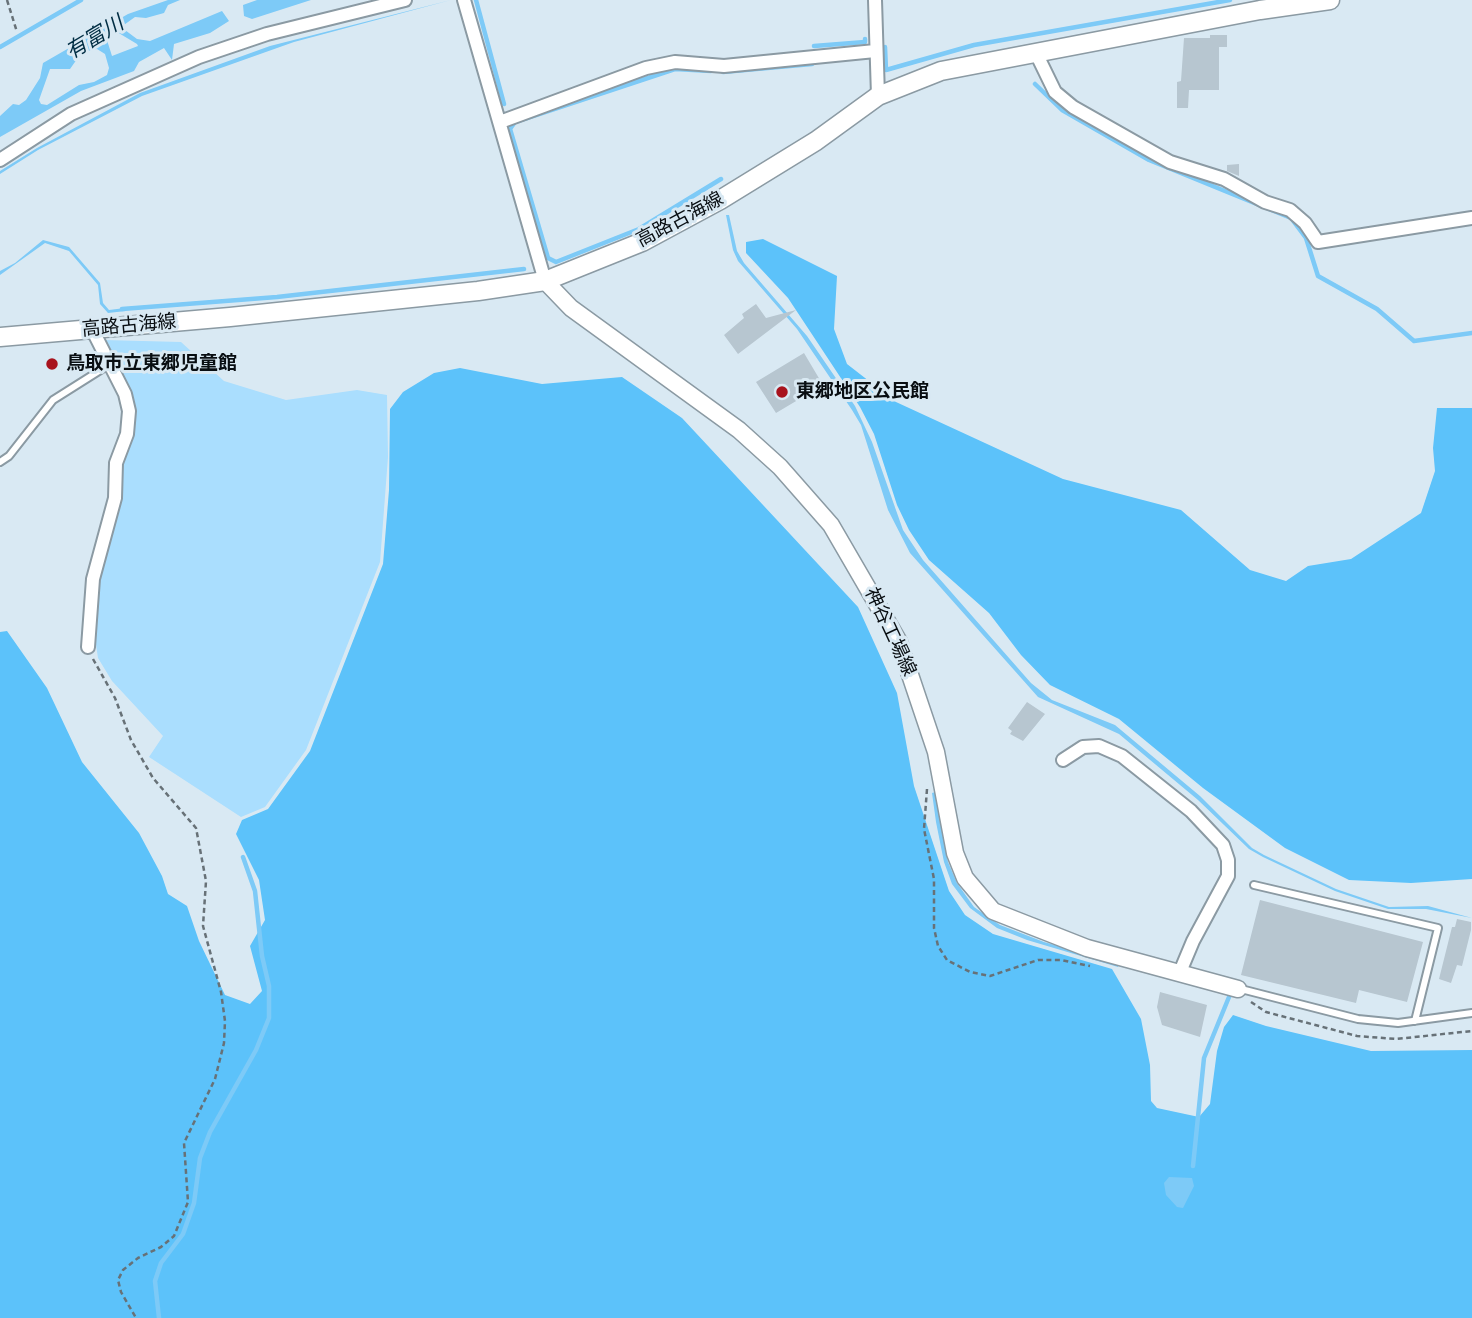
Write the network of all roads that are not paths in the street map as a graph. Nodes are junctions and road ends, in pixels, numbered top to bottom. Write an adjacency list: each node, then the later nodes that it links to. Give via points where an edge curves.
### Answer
1 (405, 0): 10 (street, via 267,34 199,57 72,114)
2 (464, 0): 9 (street)
3 (875, 0): 6 (street)
4 (1329, 0): 5 (main road, 高路古海線)
5 (1259, 5): 7 (main road, 高路古海線)
6 (875, 51): 8 (street); 9 (street, via 724,66 675,62 646,68)
7 (1036, 52): 8 (main road, 高路古海線, via 941,71); 11 (street, via 1055,92 1073,107 1170,162 1224,179 1290,210 1318,242)
8 (878, 96): 12 (main road, 高路古海線, via 720,200 642,242)
9 (500, 122): 12 (street)
10 (0, 160)
11 (1472, 218)
12 (545, 281): 13 (main road, 高路古海線); 20 (street, 神谷工場線, via 571,307 739,430 780,467 831,525 899,642 936,752 955,853 965,878 993,911 1087,948)
13 (92, 329): 14 (main road, 高路古海線); 15 (street)
14 (0, 337)
15 (110, 364): 16 (lane, via 53,400); 17 (street, via 129,411 127,434 116,463 115,498 93,579)
16 (0, 462)
17 (88, 647)
18 (1063, 761): 20 (street, via 1083,747 1099,746 1122,756 1191,811 1223,845 1228,876)
19 (1254, 885): 23 (lane, via 1438,929)
20 (1180, 972): 21 (street, 神谷工場線)
21 (1238, 989): 23 (lane, via 1358,1019)
22 (1472, 1013): 23 (lane)
23 (1415, 1021)

